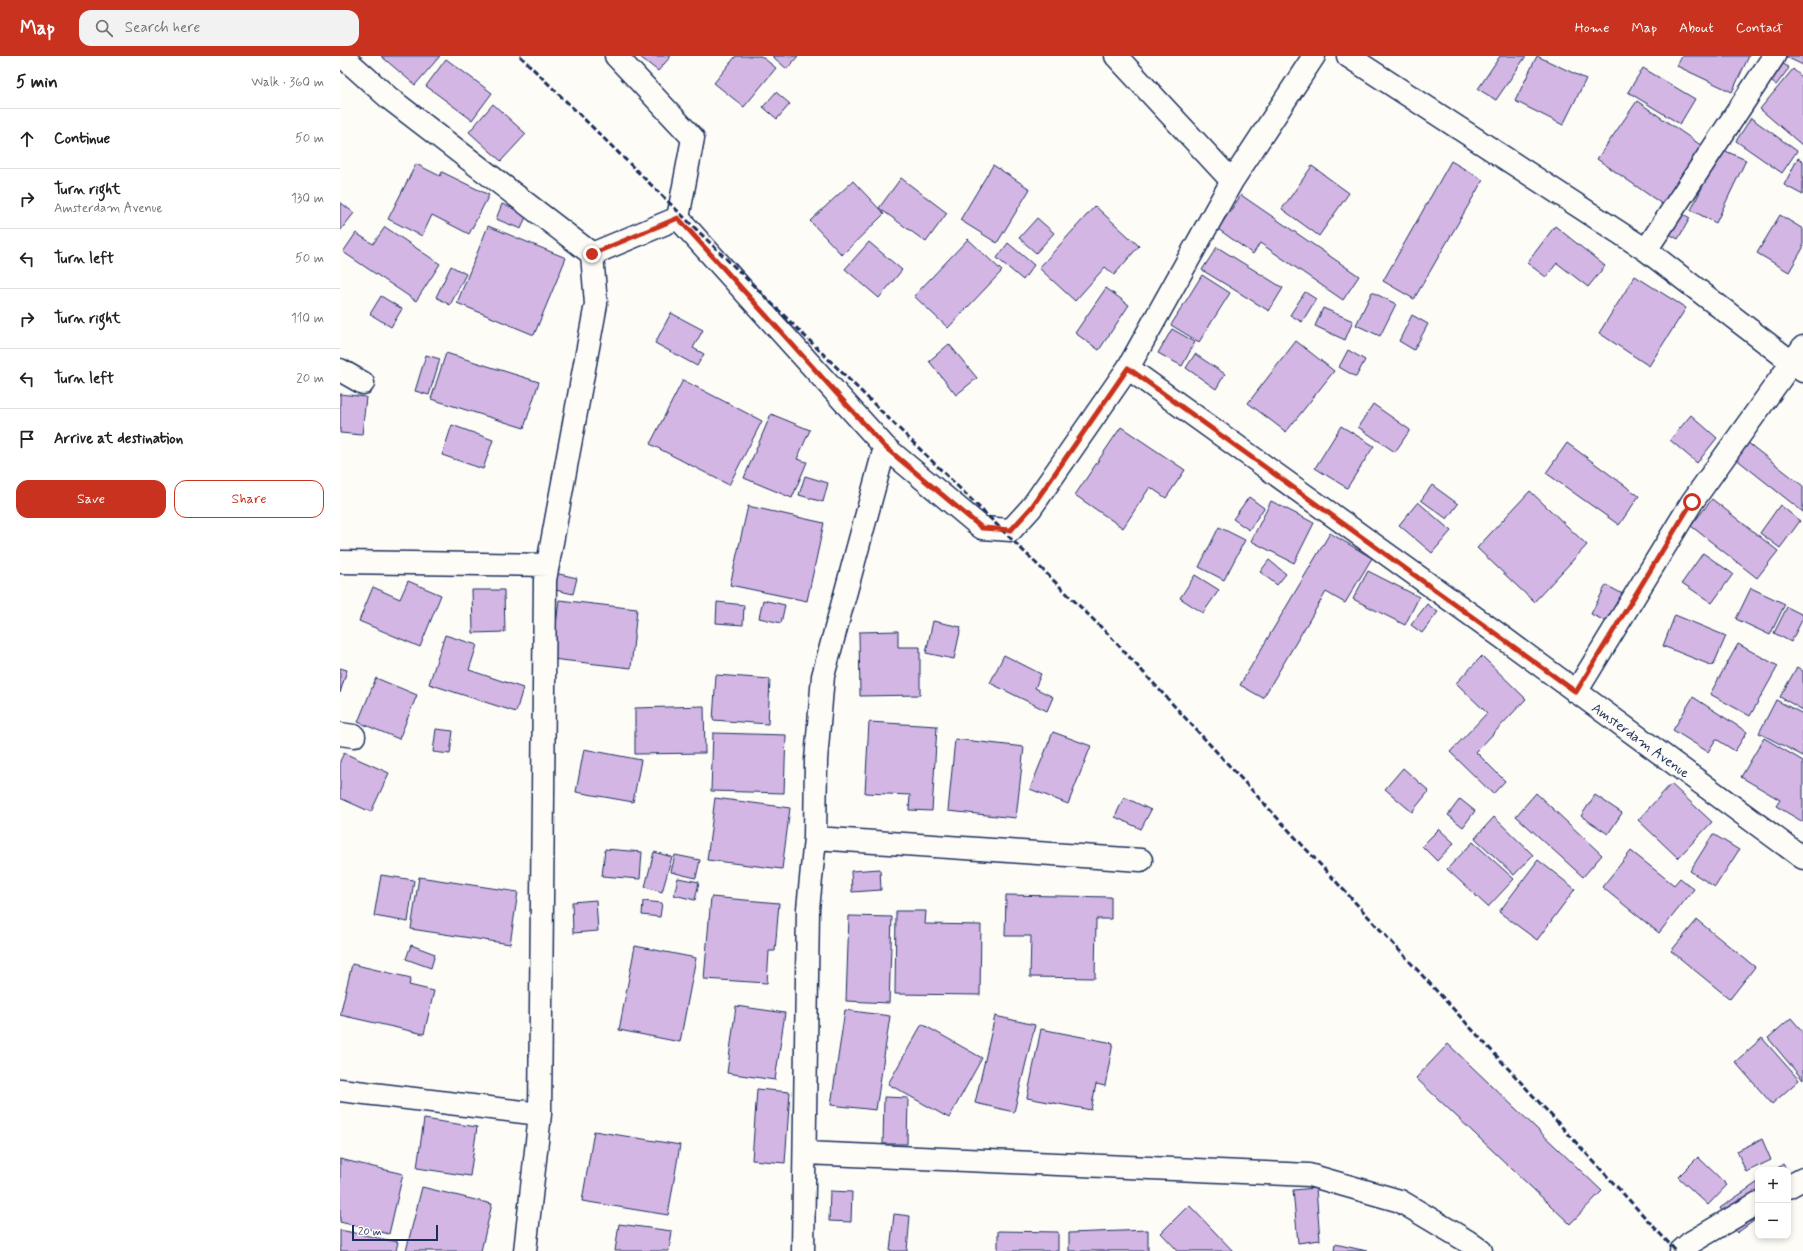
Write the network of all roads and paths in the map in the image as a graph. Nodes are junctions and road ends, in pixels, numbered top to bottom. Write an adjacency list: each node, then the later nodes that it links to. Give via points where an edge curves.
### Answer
1 (342, 56): 10 (street, via 389,98)
2 (616, 56): 8 (street, via 693,138)
3 (1116, 56): 7 (street)
4 (1314, 56): 7 (street)
5 (1348, 56): 9 (street)
6 (1774, 56): 9 (street)
7 (1232, 182): 12 (street)
8 (678, 218): 10 (street); 15 (street)
9 (1646, 250): 11 (street)
10 (592, 254): 17 (street, via 596,304)
11 (1800, 360): 18 (street, via 1692,502)
12 (1128, 368): 15 (street, via 1031,508 1011,530 982,528); 18 (street, Amsterdam Avenue)
13 (340, 370): 14 (street)
14 (363, 383)
15 (885, 447): 19 (street, via 823,676 816,760)
16 (340, 562): 17 (street)
17 (548, 565): 23 (street, via 544,580)
18 (1576, 692): 20 (street, Amsterdam Avenue)
19 (815, 838): 21 (street); 24 (street, via 808,909)
20 (1803, 858)
21 (1141, 860)
22 (340, 1090): 23 (street)
23 (540, 1114): 28 (street)
24 (805, 1153): 29 (street); 30 (street, via 1309,1175 1400,1201)
25 (1803, 1179): 26 (street)
26 (1791, 1185)
27 (1755, 1205): 31 (street, via 1690,1243)
28 (525, 1251)
29 (803, 1251)
30 (1481, 1251)
31 (1681, 1251)

